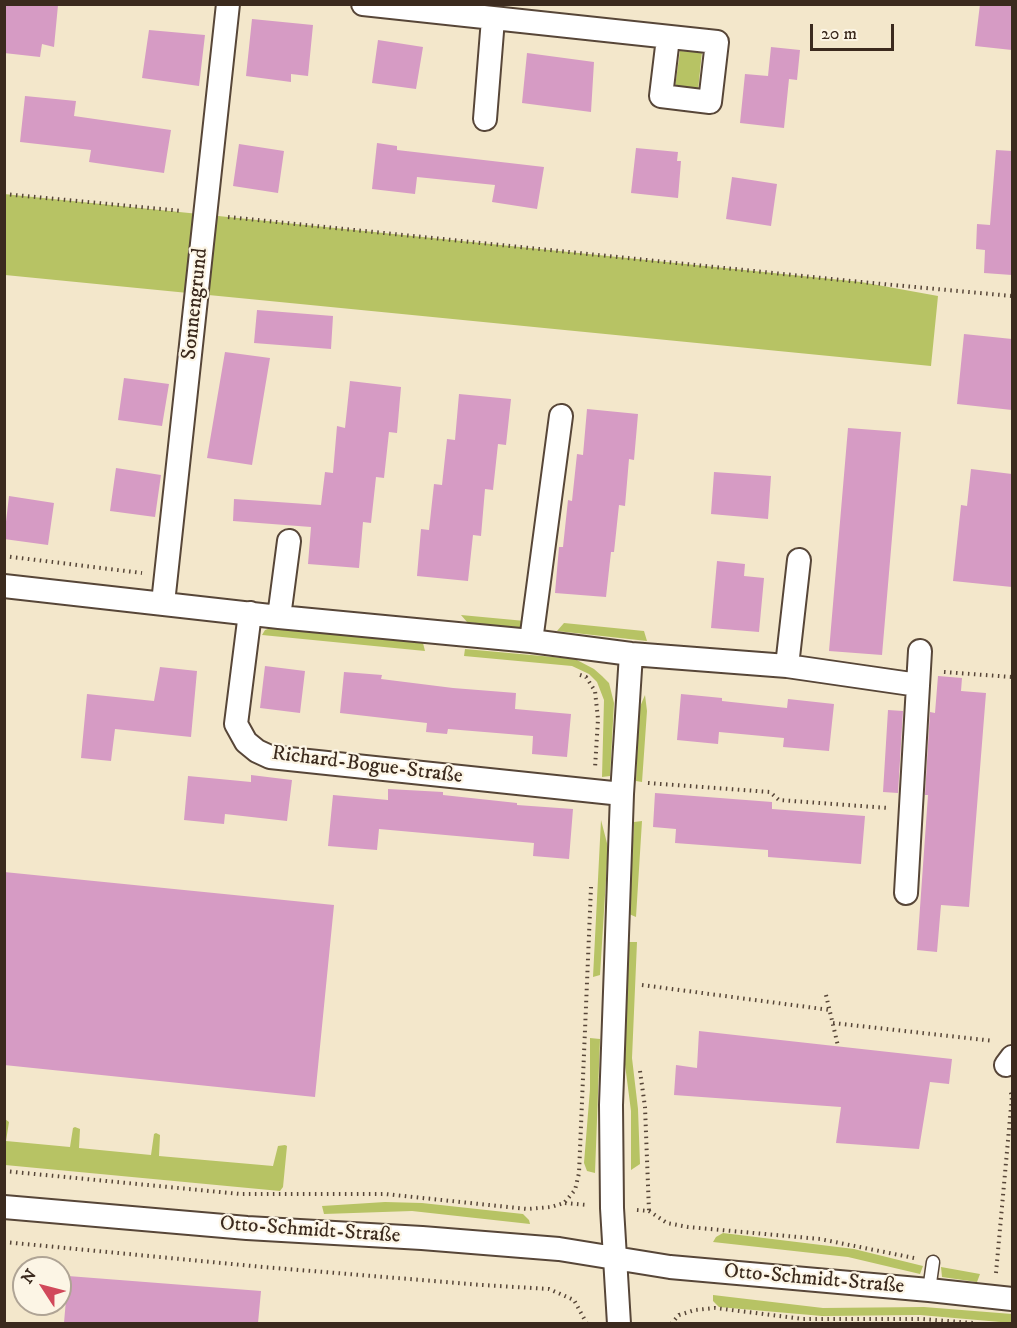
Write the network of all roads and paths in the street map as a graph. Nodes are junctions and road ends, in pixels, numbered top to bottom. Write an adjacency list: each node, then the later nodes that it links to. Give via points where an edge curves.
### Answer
1 (228, 4): 7 (street, Sonnengrund)
2 (363, 4): 3 (street)
3 (493, 19): 4 (street); 5 (street)
4 (668, 38)
5 (485, 119)
6 (4, 194): 7 (path)
7 (206, 213): 8 (path); 13 (street, Sonnengrund)
8 (1012, 296)
9 (561, 416): 18 (street)
10 (289, 541): 17 (street)
11 (4, 556): 13 (path)
12 (799, 560): 20 (street)
13 (166, 577): 15 (street, Sonnengrund)
14 (4, 586): 15 (street)
15 (163, 603): 16 (street)
16 (250, 614): 17 (street); 25 (street, Richard-Bogue-Straße, via 236,724 246,742 257,751 270,757)
17 (279, 617): 18 (street)
18 (531, 641): 19 (street)
19 (631, 654): 20 (street); 26 (street)
20 (787, 666): 21 (street)
21 (919, 669): 23 (path); 27 (street)
22 (573, 671): 25 (path, via 586,677 595,691 598,719)
23 (1012, 677)
24 (648, 783): 27 (path, via 770,792 779,800)
25 (594, 792): 26 (street, Richard-Bogue-Straße)
26 (622, 794): 40 (street, via 611,1105)
27 (909, 810): 29 (street)
28 (592, 877): 36 (path, via 579,1173 574,1190 564,1203 527,1209 385,1194 240,1194)
29 (906, 893)
30 (642, 985): 32 (path)
31 (826, 995): 32 (path)
32 (830, 1010): 33 (path)
33 (833, 1023): 34 (path); 35 (path)
34 (838, 1046)
35 (1006, 1055): 43 (path, via 1012,1096)
36 (4, 1171)
37 (4, 1207): 40 (street, Otto-Schmidt-Straße, via 514,1245)
38 (649, 1211): 41 (path, via 667,1223 688,1227 820,1239)
39 (4, 1242): 46 (path, via 482,1286 549,1288 574,1300)
40 (615, 1259): 44 (street, Otto-Schmidt-Straße); 47 (street)
41 (933, 1262): 44 (lane)
42 (986, 1269): 43 (path)
43 (996, 1271): 45 (path)
44 (928, 1290): 45 (street, Otto-Schmidt-Straße)
45 (1004, 1299)
46 (587, 1323)
47 (619, 1323)
48 (671, 1323): 49 (path, via 679,1315 715,1308 803,1319 922,1318)
49 (983, 1323)

